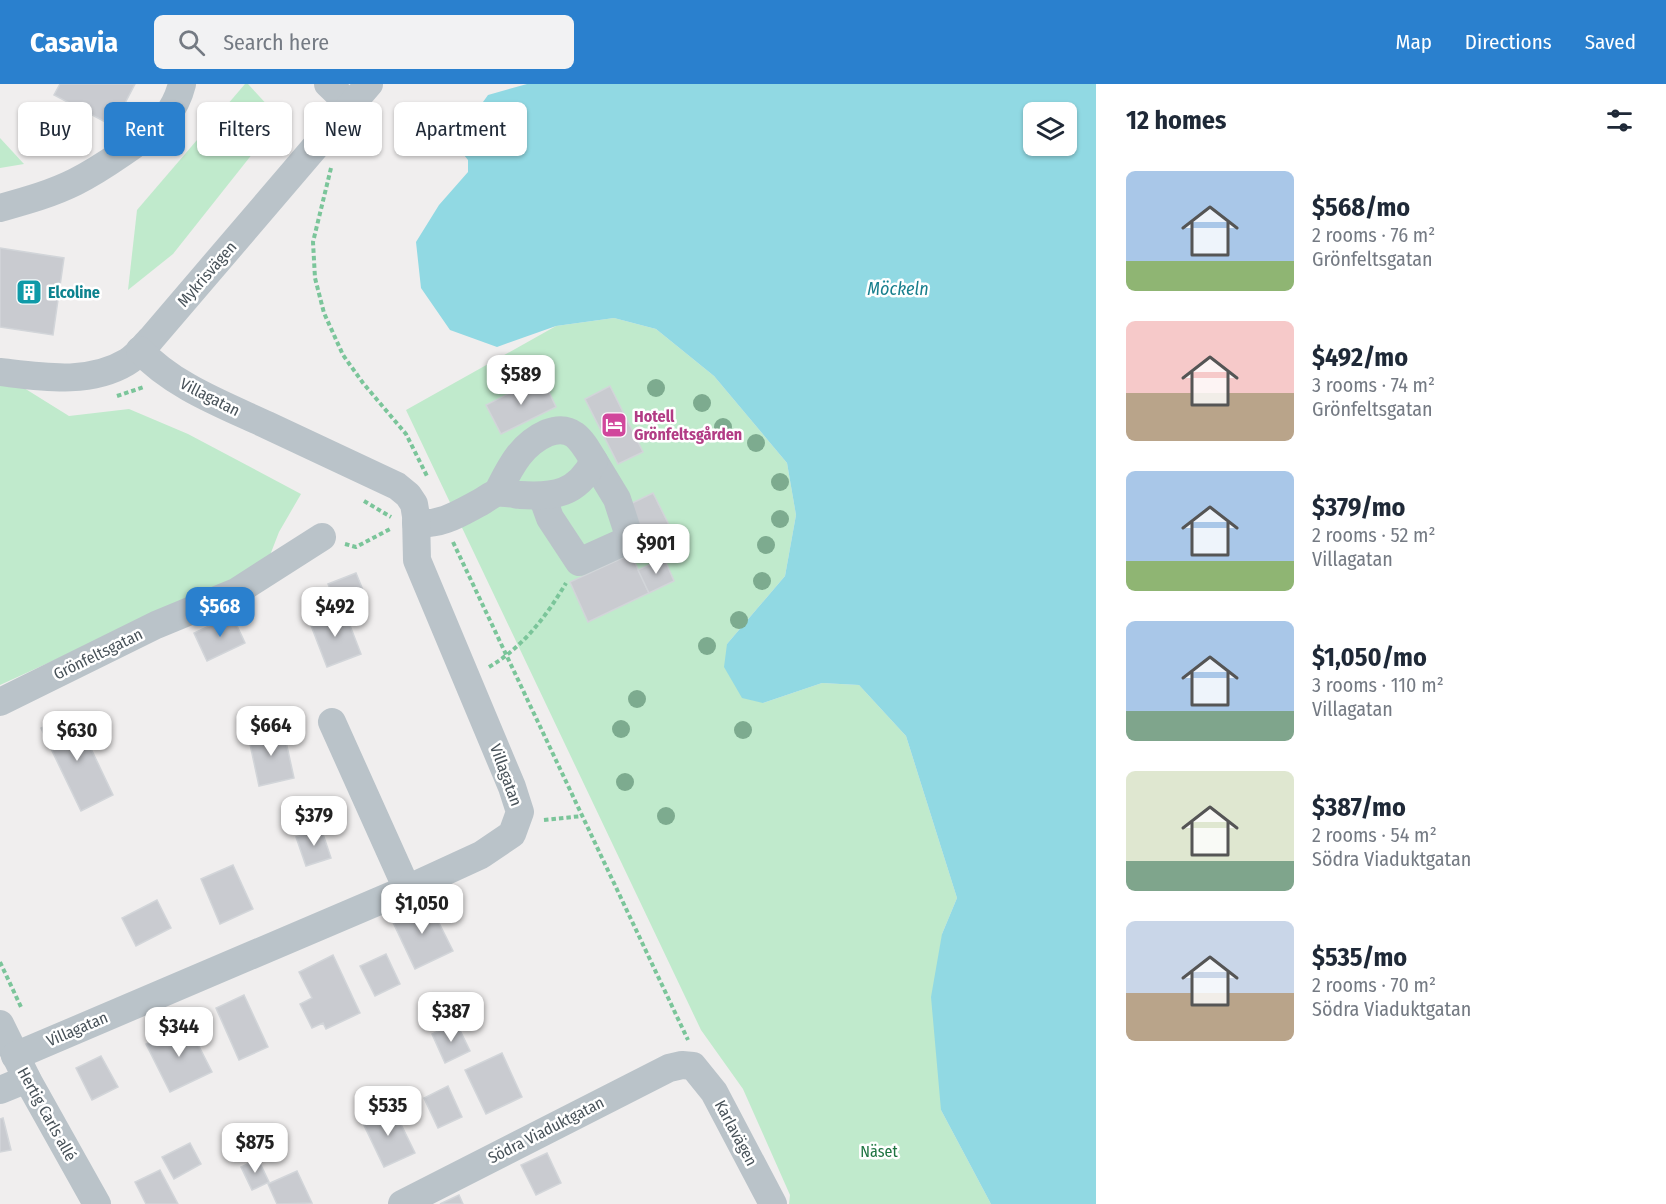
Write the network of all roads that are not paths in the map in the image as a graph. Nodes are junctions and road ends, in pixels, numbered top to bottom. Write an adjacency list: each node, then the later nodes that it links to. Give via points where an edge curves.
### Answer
1 (182, 84): 7 (street, via 164,119 120,153 75,182)
2 (328, 84): 4 (street)
3 (369, 84): 5 (street, Mykrisvägen)
4 (347, 102)
5 (354, 102)
6 (308, 156): 8 (street, Mykrisvägen)
7 (0, 208)
8 (140, 350): 9 (street, Mykrisvägen, via 129,361 104,374 75,378); 13 (street, Villagatan, via 171,377 397,486 414,504)
9 (0, 372)
10 (594, 461): 11 (street, via 582,441 569,431 558,429 528,443); 12 (street, via 586,476 573,486); 12 (street, via 617,499 630,538 579,562 550,518)
11 (497, 493): 12 (street); 13 (street, via 445,521)
12 (542, 496)
13 (405, 525): 17 (street, Villagatan, via 520,812 512,834 481,855)
14 (322, 537): 15 (street, Grönfeltsgatan, via 236,592 156,625)
15 (0, 702)
16 (332, 722): 17 (street)
17 (407, 889): 20 (street, Villagatan)
18 (0, 1024): 20 (street, Hertig Carls allé)
19 (691, 1055): 23 (street, Södra Viaduktgatan, via 682,1065 669,1068); 24 (street, Karlavägen)
20 (21, 1067): 21 (street, Villagatan); 22 (street, Hertig Carls allé)
21 (0, 1090)
22 (97, 1204)
23 (402, 1204)
24 (773, 1204)

